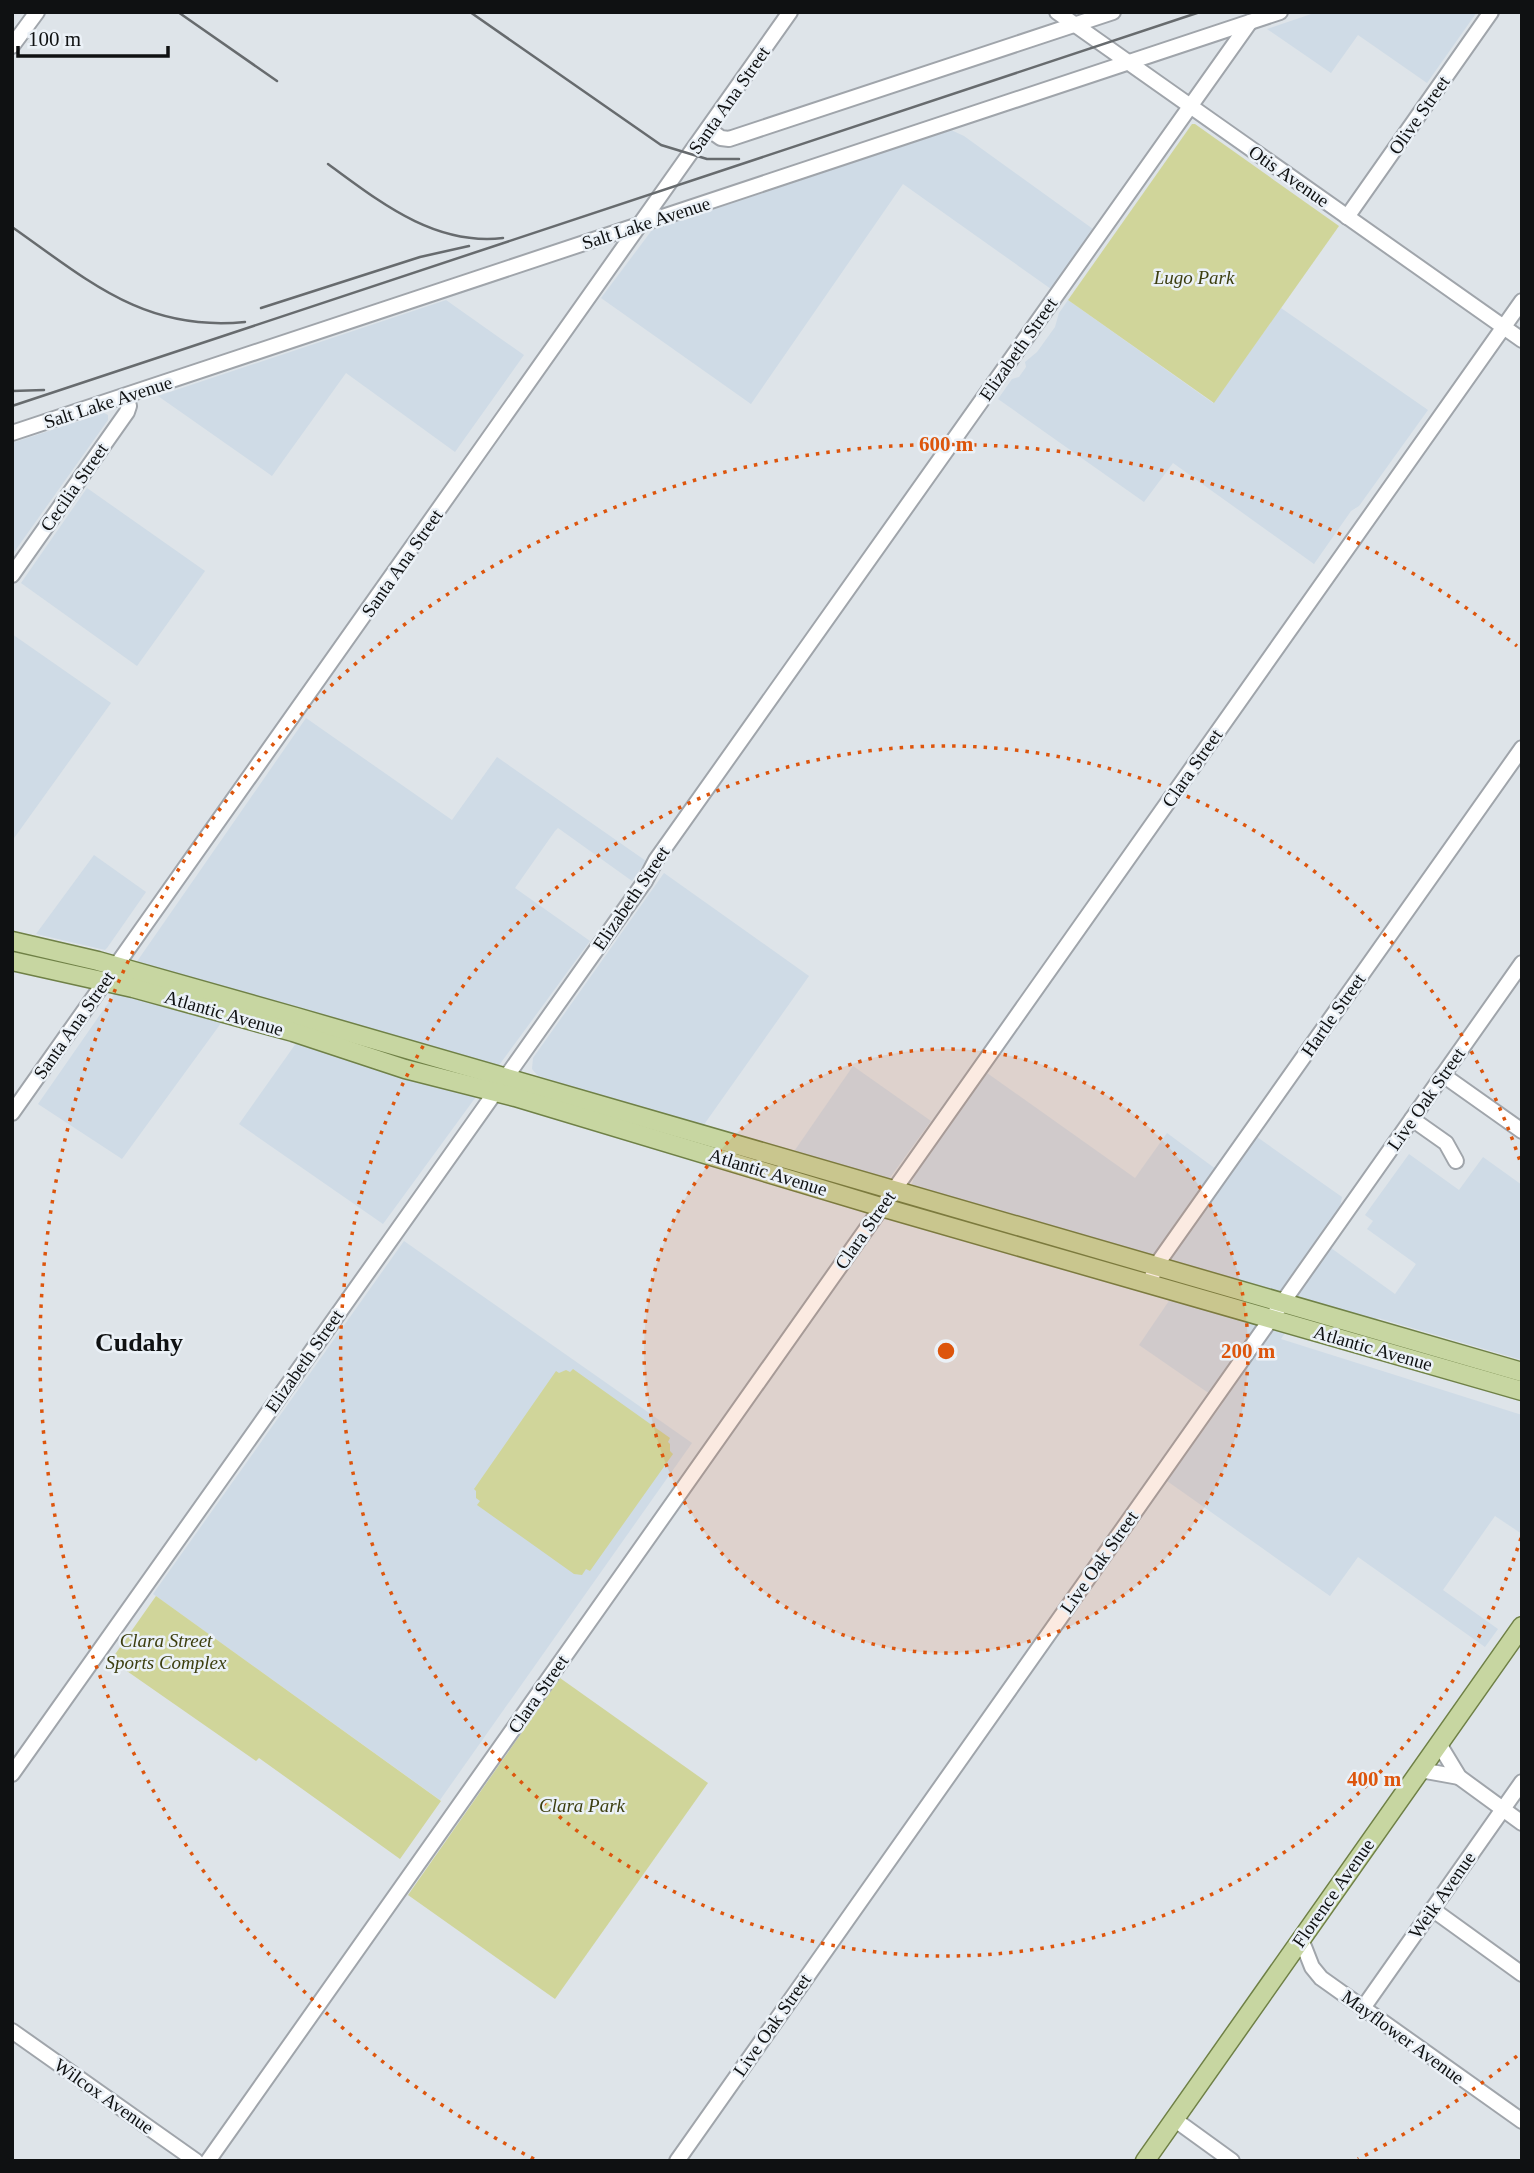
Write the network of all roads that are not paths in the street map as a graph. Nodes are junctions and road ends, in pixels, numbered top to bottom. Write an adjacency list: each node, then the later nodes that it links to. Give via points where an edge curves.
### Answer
1 (37, 12): 9 (street)
2 (790, 12): 12 (street, Santa Ana Street)
3 (1057, 12): 8 (street, Otis Avenue)
4 (1113, 12): 8 (street)
5 (1280, 12): 7 (street, Salt Lake Avenue)
6 (1492, 12): 13 (street, Olive Street)
7 (1250, 22): 10 (street, Salt Lake Avenue); 11 (street, Elizabeth Street)
8 (1075, 25): 10 (street, Otis Avenue); 12 (street, via 729,139)
9 (12, 46)
10 (1130, 64): 11 (street, Otis Avenue); 14 (street, Salt Lake Avenue)
11 (1190, 106): 13 (street, Otis Avenue); 28 (street, Elizabeth Street)
12 (708, 129): 14 (street, Santa Ana Street)
13 (1347, 217): 16 (street, Otis Avenue)
14 (642, 224): 18 (street, Salt Lake Avenue); 25 (street, Santa Ana Street)
15 (1522, 301): 16 (street, Clara Street)
16 (1503, 327): 17 (street, Otis Avenue); 33 (street, Clara Street)
17 (1522, 340)
18 (126, 397): 19 (street, Salt Lake Avenue); 20 (street, Cecilia Street, via 127,412)
19 (12, 433)
20 (12, 575)
21 (1522, 748): 35 (street, Hartle Street)
22 (12, 941): 25 (main road, Atlantic Avenue)
23 (12, 961): 26 (main road, Atlantic Avenue)
24 (1522, 963): 27 (street, Live Oak Street)
25 (116, 966): 26 (street, Santa Ana Street); 28 (main road, Atlantic Avenue)
26 (105, 982): 28 (main road, Atlantic Avenue, via 293,1032 405,1069); 29 (street, Santa Ana Street)
27 (1443, 1075): 30 (street, Live Oak Street); 31 (street)
28 (500, 1085): 33 (main road, Atlantic Avenue); 34 (main road, Atlantic Avenue); 42 (street, Elizabeth Street)
29 (12, 1113)
30 (1412, 1119): 32 (street, via 1446,1143); 36 (street, Live Oak Street)
31 (1522, 1131)
32 (1457, 1161)
33 (893, 1190): 34 (street, Clara Street); 35 (main road, Atlantic Avenue)
34 (881, 1207): 35 (main road, Atlantic Avenue); 55 (street, Clara Street)
35 (1152, 1275): 36 (main road, Atlantic Avenue)
36 (1276, 1311): 37 (main road, Atlantic Avenue); 38 (main road, Atlantic Avenue); 56 (street, Live Oak Street)
37 (1522, 1372)
38 (1522, 1391)
39 (1522, 1626): 40 (main road, Florence Avenue)
40 (1439, 1744): 41 (main road, Florence Avenue); 43 (street)
41 (1420, 1770): 43 (street); 48 (main road, Florence Avenue)
42 (12, 1774)
43 (1459, 1777): 45 (street)
44 (1522, 1782): 45 (street, Weik Avenue)
45 (1502, 1809): 46 (street); 47 (street, Weik Avenue)
46 (1522, 1823)
47 (1432, 1909): 49 (street); 50 (street, Weik Avenue)
48 (1301, 1939): 50 (street, Mayflower Avenue, via 1321,1978); 52 (main road, Florence Avenue)
49 (1522, 1974)
50 (1363, 2008): 53 (street, Mayflower Avenue)
51 (12, 2031): 54 (street, Wilcox Avenue)
52 (1174, 2119): 57 (main road, Florence Avenue); 58 (street)
53 (1522, 2121)
54 (196, 2161)
55 (208, 2161)
56 (677, 2161)
57 (1145, 2161)
58 (1232, 2161)

